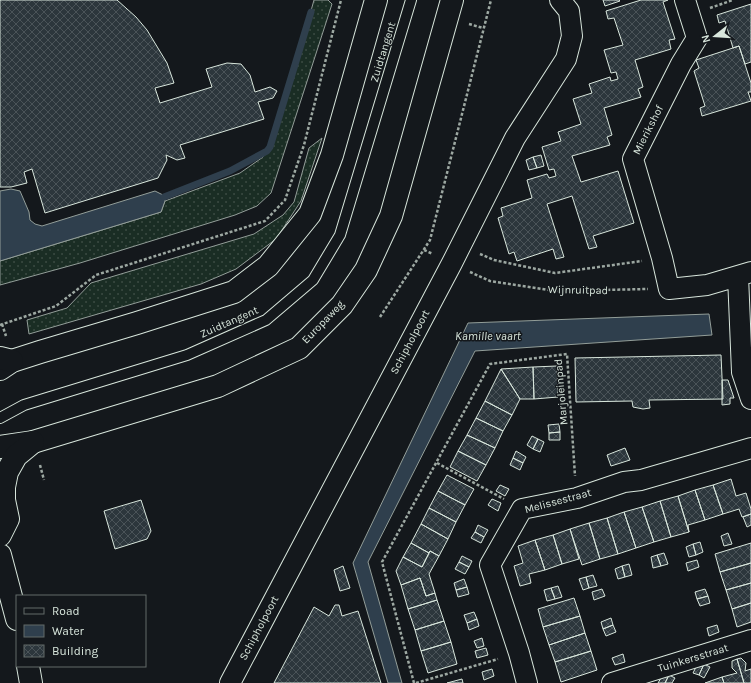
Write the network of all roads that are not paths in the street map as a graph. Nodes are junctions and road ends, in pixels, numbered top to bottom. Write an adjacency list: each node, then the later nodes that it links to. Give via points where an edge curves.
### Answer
1 (376, 0): 7 (main road, via 332,155 310,214 268,266 234,292)
2 (411, 0): 9 (lane, Zuidtangent, via 340,235 313,280 266,320 186,355 24,405)
3 (452, 0): 10 (main road, Europaweg, via 391,216 366,270 342,305 299,348 218,386)
4 (560, 0): 19 (street, Schipholpoort, via 569,11 572,36 566,59 516,138)
5 (686, 0): 6 (street, Mierikshof, via 697,38 633,159 669,289 707,284)
6 (744, 274): 8 (street, via 742,372)
7 (4, 363)
8 (751, 399)
9 (0, 418)
10 (34, 442): 11 (main road, Europaweg); 13 (main road, via 16,456 7,472 4,500 8,519)
11 (0, 447)
12 (751, 448): 20 (street, Melissestraat, via 641,480 624,482 576,498 522,509 490,565)
13 (0, 535)
14 (0, 555): 15 (main road)
15 (16, 615)
16 (751, 640): 21 (street, Tuinkersstraat)
17 (28, 667): 18 (main road)
18 (31, 683)
19 (230, 683)
20 (527, 683)
21 (612, 683)

